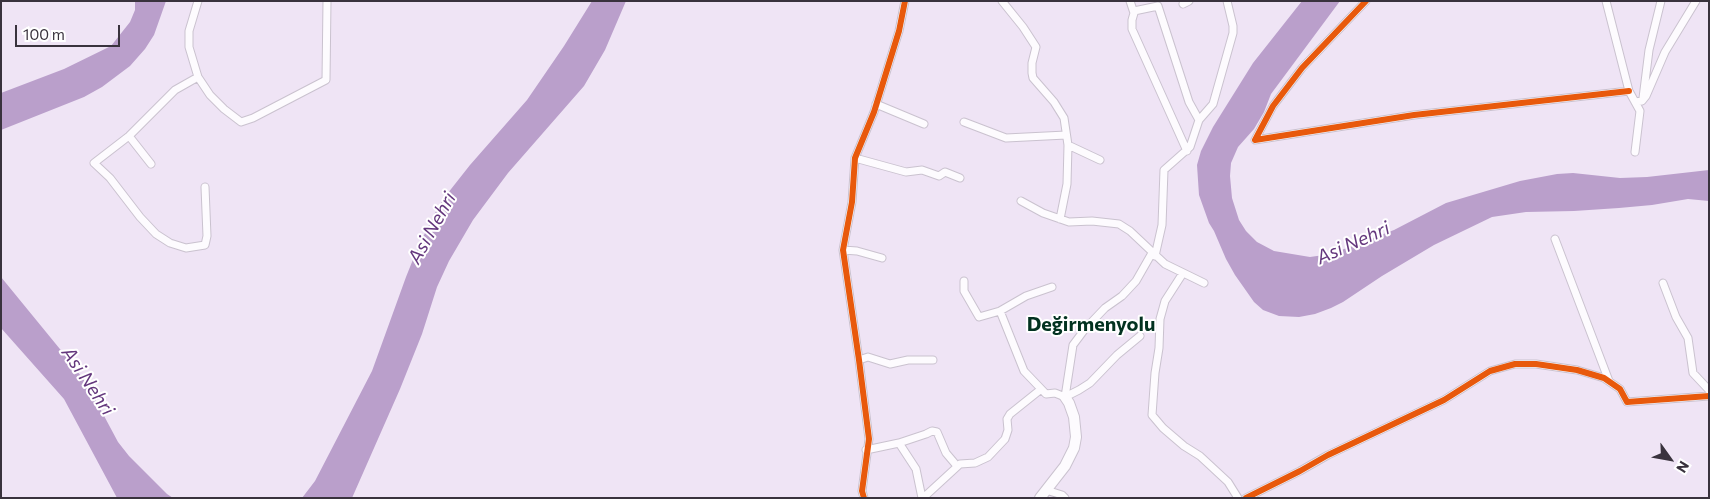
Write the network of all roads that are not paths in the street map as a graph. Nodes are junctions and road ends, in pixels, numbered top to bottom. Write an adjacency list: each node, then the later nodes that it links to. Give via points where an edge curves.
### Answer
1 (198, 1): 12 (street, via 190,31 190,47)
2 (327, 1): 12 (street, via 326,80 241,122 210,95)
3 (905, 1): 15 (street)
4 (1002, 1): 19 (street, via 1036,47 1032,73 1064,118)
5 (1130, 1): 11 (street)
6 (1227, 1): 16 (street, via 1233,33 1213,104)
7 (1366, 1): 13 (street, via 1302,68 1273,106 1255,140 1414,115)
8 (1606, 1): 13 (street)
9 (1661, 1): 14 (street)
10 (1696, 1): 14 (street, via 1665,52 1646,96)
11 (1134, 11): 16 (street, via 1158,6 1189,102); 22 (street, via 1132,30)
12 (198, 77): 20 (street, via 175,90)
13 (1628, 91): 14 (street)
14 (1639, 101): 23 (street)
15 (876, 104): 18 (street); 24 (street)
16 (1198, 120): 22 (street)
17 (964, 122): 19 (street, via 1006,138)
18 (924, 124)
19 (1066, 135): 21 (street)
20 (129, 136): 26 (street); 28 (street, via 94,162 156,234 186,248 205,245 208,236)
21 (1068, 145): 25 (street); 30 (street, via 1067,184)
22 (1187, 151): 33 (street, via 1164,170 1162,225)
23 (1635, 152)
24 (855, 158): 27 (street, via 906,172 922,170 939,176 945,172); 32 (street, via 852,202)
25 (1100, 160)
26 (152, 164)
27 (960, 178)
28 (205, 187)
29 (1021, 201): 30 (street)
30 (1060, 219): 33 (street, via 1119,224)
31 (1555, 240): 44 (street)
32 (843, 250): 34 (street); 42 (street)
33 (1154, 255): 35 (street); 48 (street, via 1136,281 1098,315 1073,345)
34 (882, 258)
35 (1183, 273): 37 (street); 56 (street, via 1165,301 1160,319 1152,414 1170,434 1228,482)
36 (964, 281): 40 (street, via 964,291 978,317)
37 (1204, 283)
38 (1663, 283): 46 (street, via 1688,338 1692,373)
39 (1052, 288): 40 (street, via 1026,296)
40 (1000, 311): 45 (street, via 1024,371)
41 (1140, 336): 48 (street, via 1090,382)
42 (859, 360): 43 (street, via 868,357 890,364); 50 (street, via 868,439)
43 (933, 360)
44 (1609, 380): 47 (street, via 1620,389 1627,402); 57 (street, via 1577,370 1536,364 1515,364 1490,371 1444,400)
45 (1040, 390): 48 (street); 51 (street, via 1010,414 1005,439 988,457 975,464)
46 (1709, 390)
47 (1709, 396)
48 (1065, 397): 52 (street, via 1074,417 1075,442 1068,461)
49 (899, 444): 50 (street); 51 (street, via 937,432 946,453); 54 (street, via 916,469)
50 (866, 450): 53 (street)
51 (957, 466): 54 (street)
52 (1043, 494): 55 (street)
53 (864, 498)
54 (922, 498)
55 (1065, 498)
56 (1238, 498)
57 (1246, 498)

